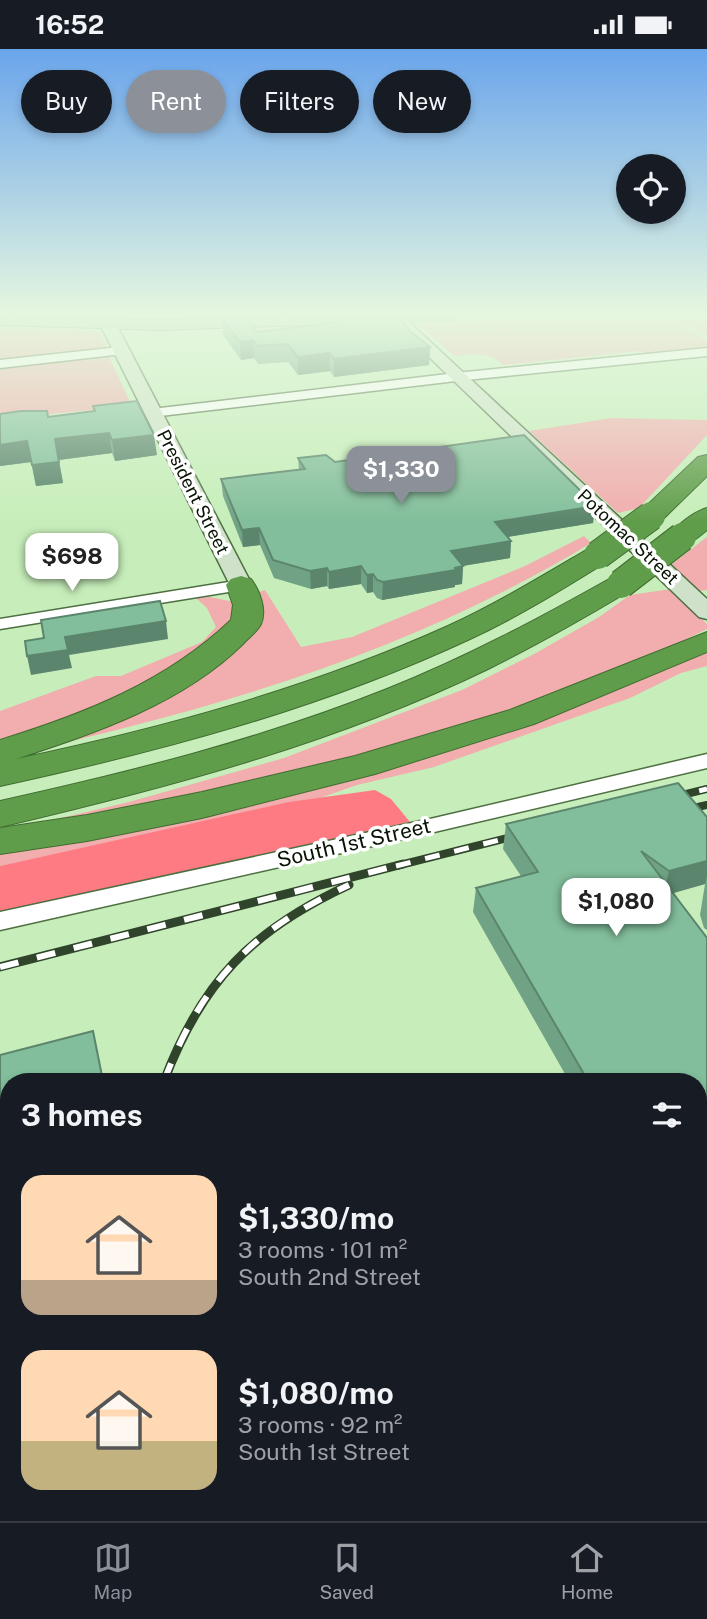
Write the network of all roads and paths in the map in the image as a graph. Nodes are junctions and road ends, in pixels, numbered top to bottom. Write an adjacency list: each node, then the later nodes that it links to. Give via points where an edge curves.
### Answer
1 (137, 384): 4 (street, President Street)
2 (399, 384): 4 (street)
3 (463, 384): 8 (street, Potomac Street)
4 (152, 413): 7 (street, President Street)
5 (707, 462): 13 (highway, bridge, via 651,516 598,555 460,631 309,691 132,745)
6 (707, 516): 14 (highway, bridge, via 621,584 518,643 448,676 371,707 185,769)
7 (241, 585): 9 (street); 11 (highway, via 248,605 246,623 201,662 116,711)
8 (707, 612)
9 (0, 624)
10 (707, 641): 15 (highway, via 522,717 374,763 202,805)
11 (0, 752)
12 (707, 761): 16 (street, South 1st Street)
13 (0, 774)
14 (0, 814)
15 (0, 841)
16 (0, 921)

